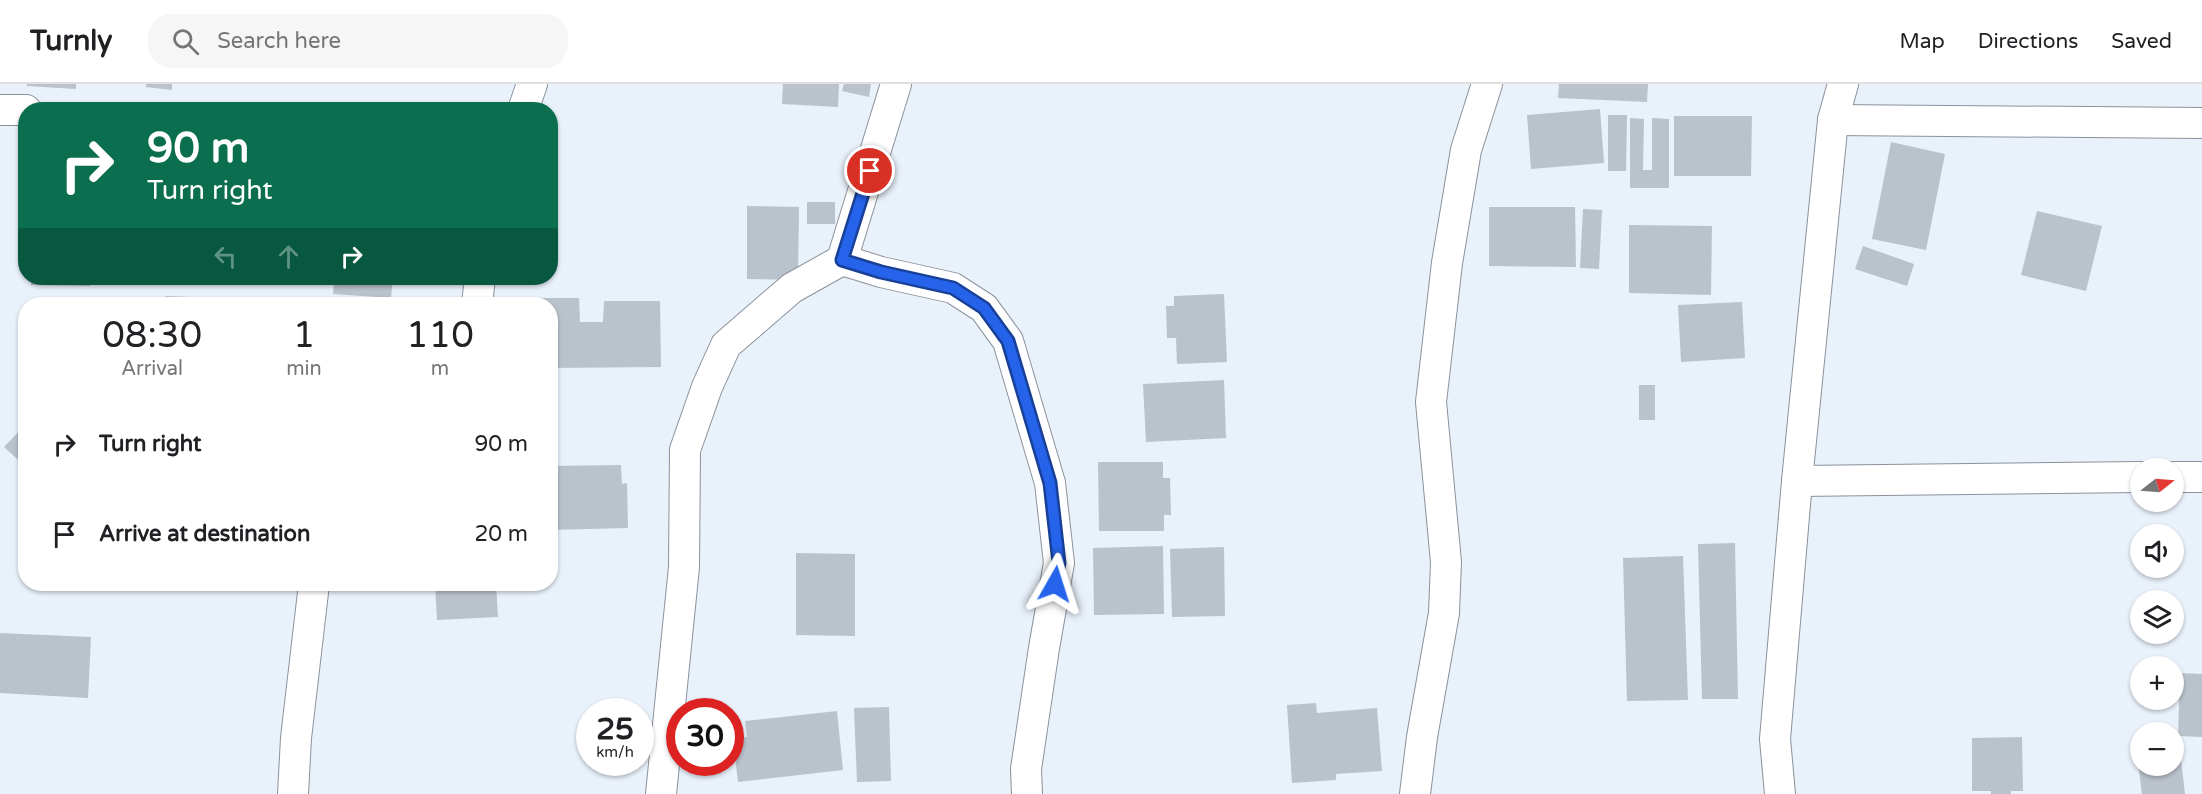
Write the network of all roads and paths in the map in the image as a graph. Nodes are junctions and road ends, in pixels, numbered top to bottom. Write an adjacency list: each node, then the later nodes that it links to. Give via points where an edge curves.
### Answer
1 (532, 84): 5 (street)
2 (896, 84): 10 (street)
3 (1487, 84): 19 (street, via 1466,150 1431,402 1446,562 1444,614)
4 (1843, 84): 8 (street)
5 (526, 102)
6 (0, 110): 7 (street)
7 (18, 110)
8 (1833, 120): 9 (street); 14 (street)
9 (2202, 123)
10 (842, 260): 17 (street, via 792,288 726,345 685,450 684,567); 18 (street, via 953,288 984,308 1008,341 1050,483 1059,563 1026,769)
11 (2130, 477): 14 (street)
12 (2184, 477): 13 (street)
13 (2202, 477)
14 (1797, 481): 20 (street, via 1775,739)
15 (313, 591): 16 (street)
16 (293, 794)
17 (661, 794)
18 (1027, 794)
19 (1415, 794)
20 (1780, 794)

